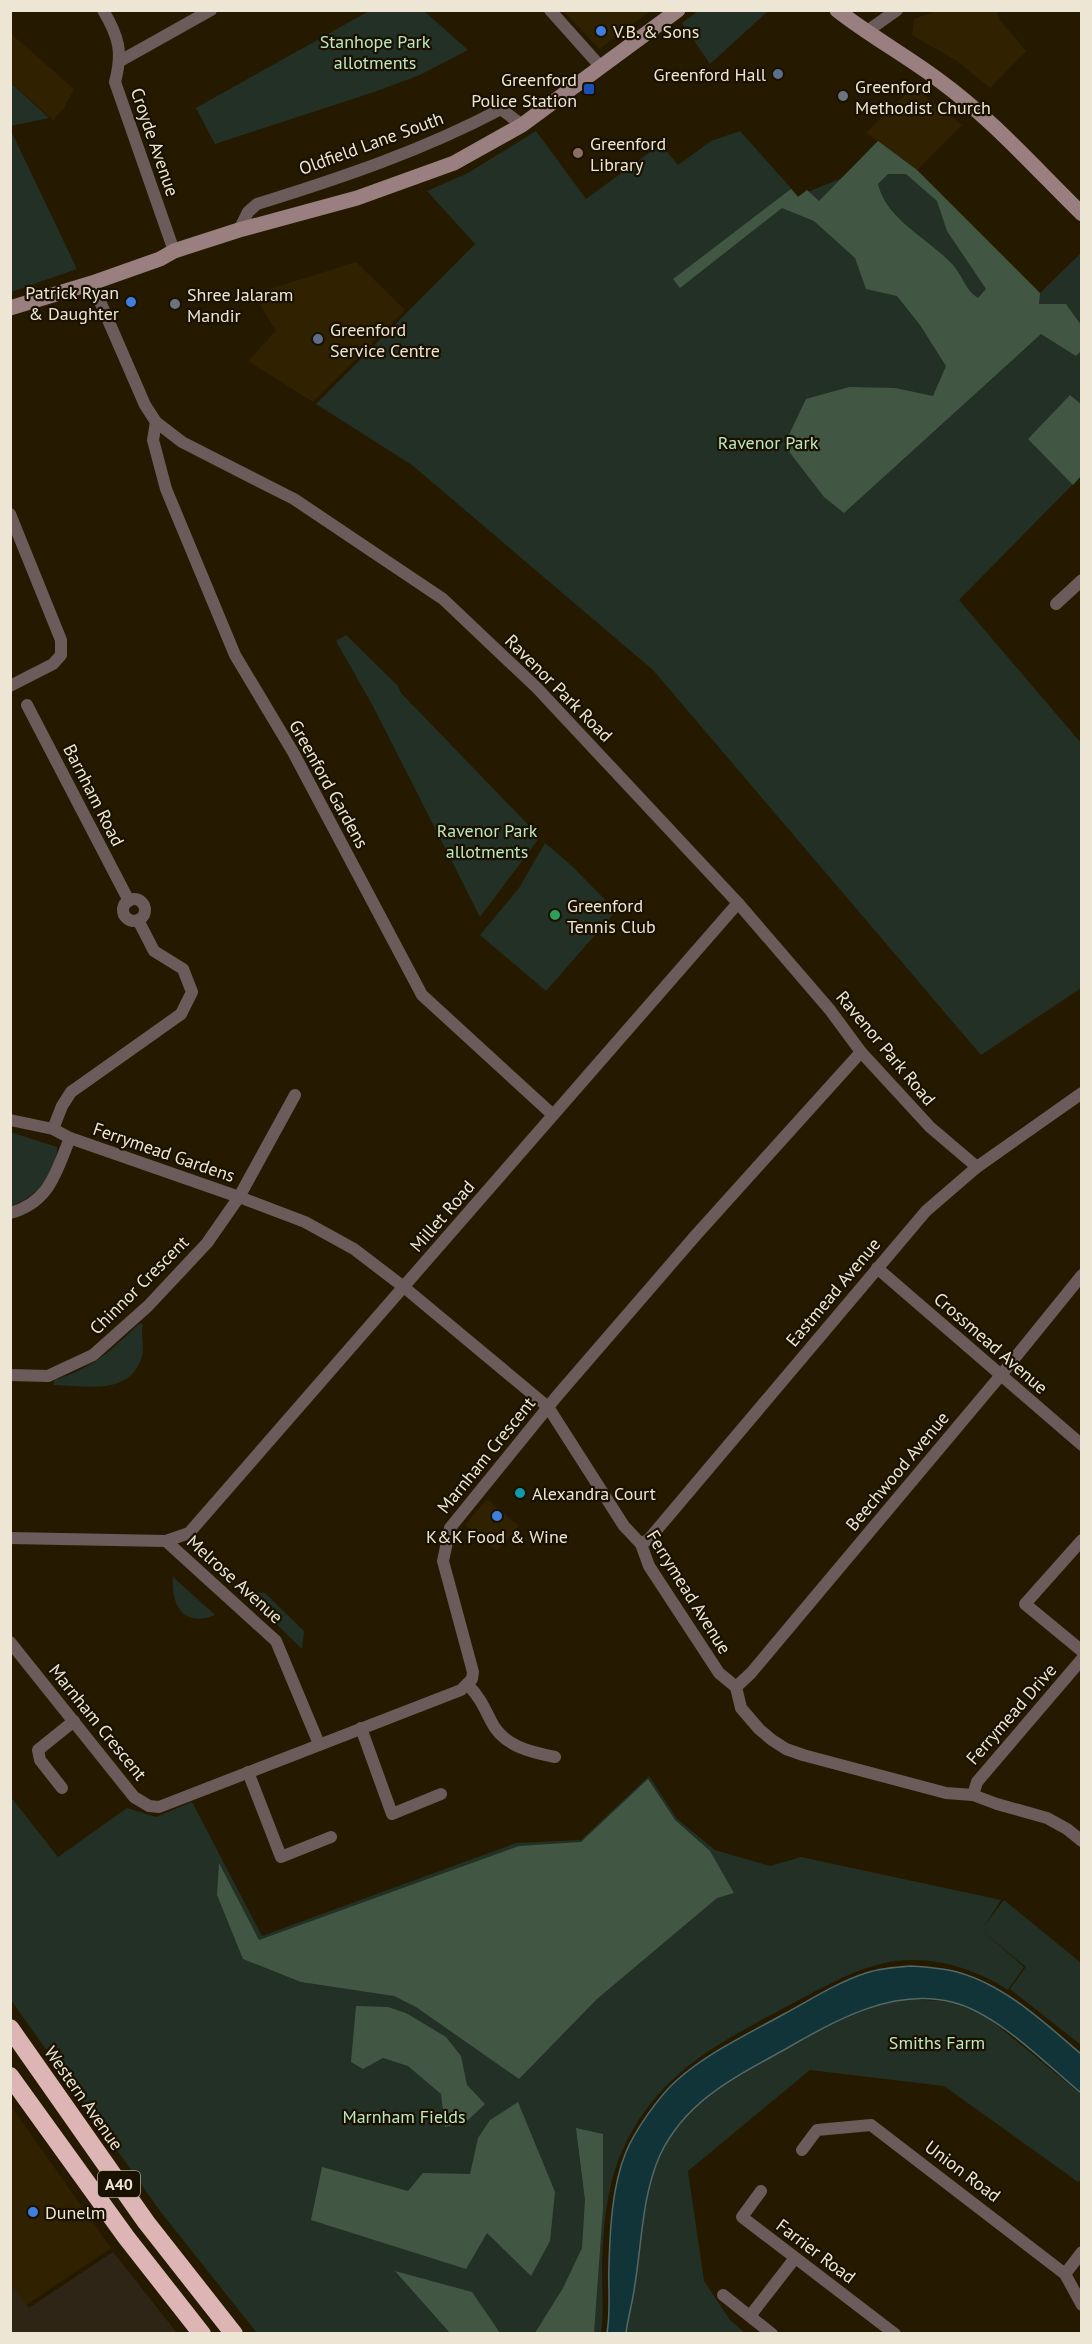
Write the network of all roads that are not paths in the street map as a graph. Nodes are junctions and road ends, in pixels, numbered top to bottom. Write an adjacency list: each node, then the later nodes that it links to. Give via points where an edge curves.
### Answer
1 (103, 10): 8 (street, Croyde Avenue, via 115,31)
2 (211, 10): 8 (street)
3 (550, 10): 9 (street)
4 (678, 10): 9 (street)
5 (837, 10): 7 (street)
6 (897, 10): 7 (street)
7 (866, 32): 11 (street, via 940,81)
8 (120, 61): 13 (street, Croyde Avenue, via 115,82)
9 (600, 66): 10 (street)
10 (522, 125): 12 (street, via 454,163 413,179); 12 (street, Oldfield Lane South, via 501,109 421,148 257,204)
11 (1082, 214)
12 (239, 230): 13 (street)
13 (174, 251): 14 (street)
14 (93, 283): 15 (street); 16 (street, Ravenor Park Road, via 145,405)
15 (10, 308)
16 (156, 422): 22 (street, Ravenor Park Road, via 182,442 294,499 443,599 537,688); 26 (street, Greenford Gardens, via 153,440 166,489 235,655 293,752 422,995)
17 (10, 514): 20 (street, via 60,640 61,655 53,664)
18 (1082, 580): 19 (street)
19 (1056, 604)
20 (10, 686)
21 (27, 705): 28 (street, Barnham Road, via 129,901 124,906 125,917 138,920 154,951 183,969 192,993 181,1014 71,1092)
22 (738, 903): 23 (street, Ravenor Park Road); 26 (street, Millet Road)
23 (861, 1052): 30 (street, Ravenor Park Road, via 930,1127); 39 (street, Marnham Crescent)
24 (1082, 1093): 30 (street, Eastmead Avenue)
25 (295, 1095): 31 (street, Chinnor Crescent)
26 (553, 1115): 36 (street, Millet Road)
27 (10, 1120): 28 (street, Ferrymead Gardens)
28 (53, 1129): 29 (street, Ferrymead Gardens)
29 (70, 1138): 31 (street, Ferrymead Gardens); 32 (street, via 54,1178 40,1199)
30 (977, 1167): 34 (street, Eastmead Avenue, via 926,1211)
31 (239, 1197): 33 (street, Ferrymead Gardens); 37 (street, Chinnor Crescent, via 207,1243 148,1306 93,1355 48,1376)
32 (10, 1213)
33 (305, 1222): 36 (street, Ferrymead Avenue, via 354,1249)
34 (876, 1269): 38 (street, Crossmead Avenue); 44 (street, Eastmead Avenue)
35 (1082, 1275): 38 (street, Beechwood Avenue)
36 (405, 1288): 39 (street, Ferrymead Avenue); 43 (street, Millet Road, via 196,1526 189,1533)
37 (10, 1375)
38 (1001, 1375): 40 (street, Crossmead Avenue); 49 (street, Beechwood Avenue)
39 (548, 1407): 44 (street, Ferrymead Avenue, via 624,1526); 48 (street, Marnham Crescent, via 450,1528 443,1561 473,1672)
40 (1082, 1445)
41 (10, 1538): 43 (street)
42 (1082, 1540): 46 (street, via 1025,1604)
43 (166, 1541): 52 (street, Melrose Avenue, via 276,1641)
44 (641, 1544): 49 (street, Ferrymead Avenue, via 649,1566 719,1673)
45 (10, 1642): 50 (street, Marnham Crescent)
46 (1082, 1651)
47 (1082, 1659): 57 (street, Ferrymead Drive, via 977,1782)
48 (468, 1685): 51 (street, Marnham Crescent); 53 (street, via 505,1739 525,1751)
49 (736, 1687): 57 (street, Ferrymead Avenue, via 741,1708 759,1729 786,1749 946,1793)
50 (74, 1721): 54 (street, Marnham Crescent, via 134,1797 149,1806 159,1807); 55 (street, via 38,1750 40,1760)
51 (361, 1728): 52 (street, Marnham Crescent); 56 (street, via 392,1814)
52 (319, 1744): 54 (street, Marnham Crescent)
53 (555, 1757)
54 (248, 1772): 58 (street, via 281,1857)
55 (62, 1788)
56 (441, 1794)
57 (973, 1795): 59 (street, Ferrymead Avenue, via 1047,1818)
58 (331, 1837)
59 (1082, 1841)
60 (10, 2028): 71 (highway, Western Avenue / A40, via 146,2222)
61 (10, 2076): 70 (highway, A40, via 126,2237)
62 (802, 2150): 66 (street, Union Road, via 818,2130 871,2125)
63 (760, 2192): 65 (street, Farrier Road, via 742,2217)
64 (1082, 2252): 66 (street)
65 (795, 2258): 69 (street); 73 (street, Farrier Road)
66 (1065, 2274): 68 (street, Union Road)
67 (723, 2295): 69 (street)
68 (1082, 2306)
69 (750, 2316): 72 (street)
70 (202, 2334)
71 (234, 2334)
72 (772, 2334)
73 (895, 2334)

